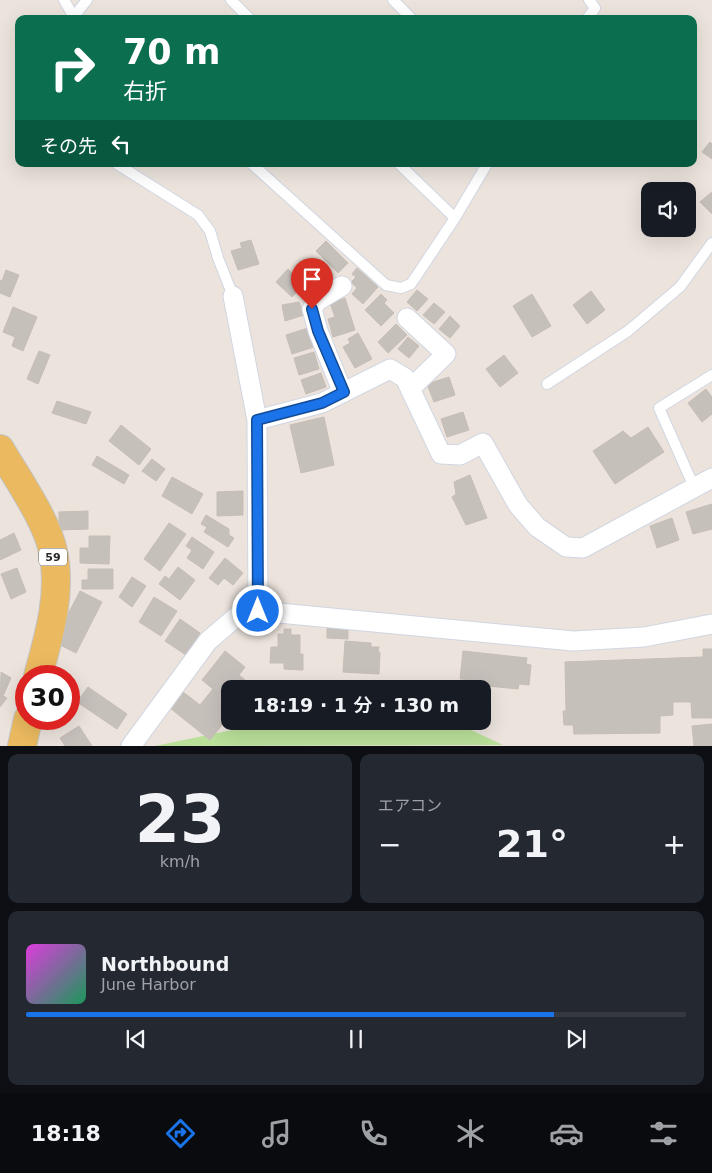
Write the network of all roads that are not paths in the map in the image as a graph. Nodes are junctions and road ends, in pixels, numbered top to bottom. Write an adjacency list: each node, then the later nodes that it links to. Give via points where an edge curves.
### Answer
1 (64, 0): 6 (lane)
2 (87, 0): 7 (lane)
3 (231, 0): 8 (lane)
4 (393, 0): 9 (lane)
5 (595, 3): 10 (lane)
6 (72, 15)
7 (75, 15)
8 (246, 15)
9 (408, 15)
10 (589, 15)
11 (122, 167): 18 (lane, via 198,215 210,231)
12 (255, 167): 15 (lane, via 386,284 402,288 411,284)
13 (402, 167): 15 (lane)
14 (485, 167): 15 (lane)
15 (455, 218)
16 (712, 243): 21 (lane, via 680,287 628,331)
17 (342, 286): 23 (street, via 317,301 312,309)
18 (233, 296): 24 (street)
19 (406, 318): 22 (street, via 446,354)
20 (712, 375): 27 (lane, via 659,408)
21 (547, 384)
22 (410, 389): 23 (street, via 405,378 390,369); 27 (street, via 440,454 460,455 483,444 518,505 537,527 566,547 582,548)
23 (344, 392): 24 (street, via 322,403)
24 (257, 420): 28 (street)
25 (0, 449): 30 (main road, 59, via 46,531 53,551 55,604)
26 (712, 478): 27 (street)
27 (694, 487)
28 (258, 611): 29 (street, via 573,641 644,637); 31 (street, via 236,617 208,641)
29 (712, 624)
30 (41, 665)
31 (131, 746)

